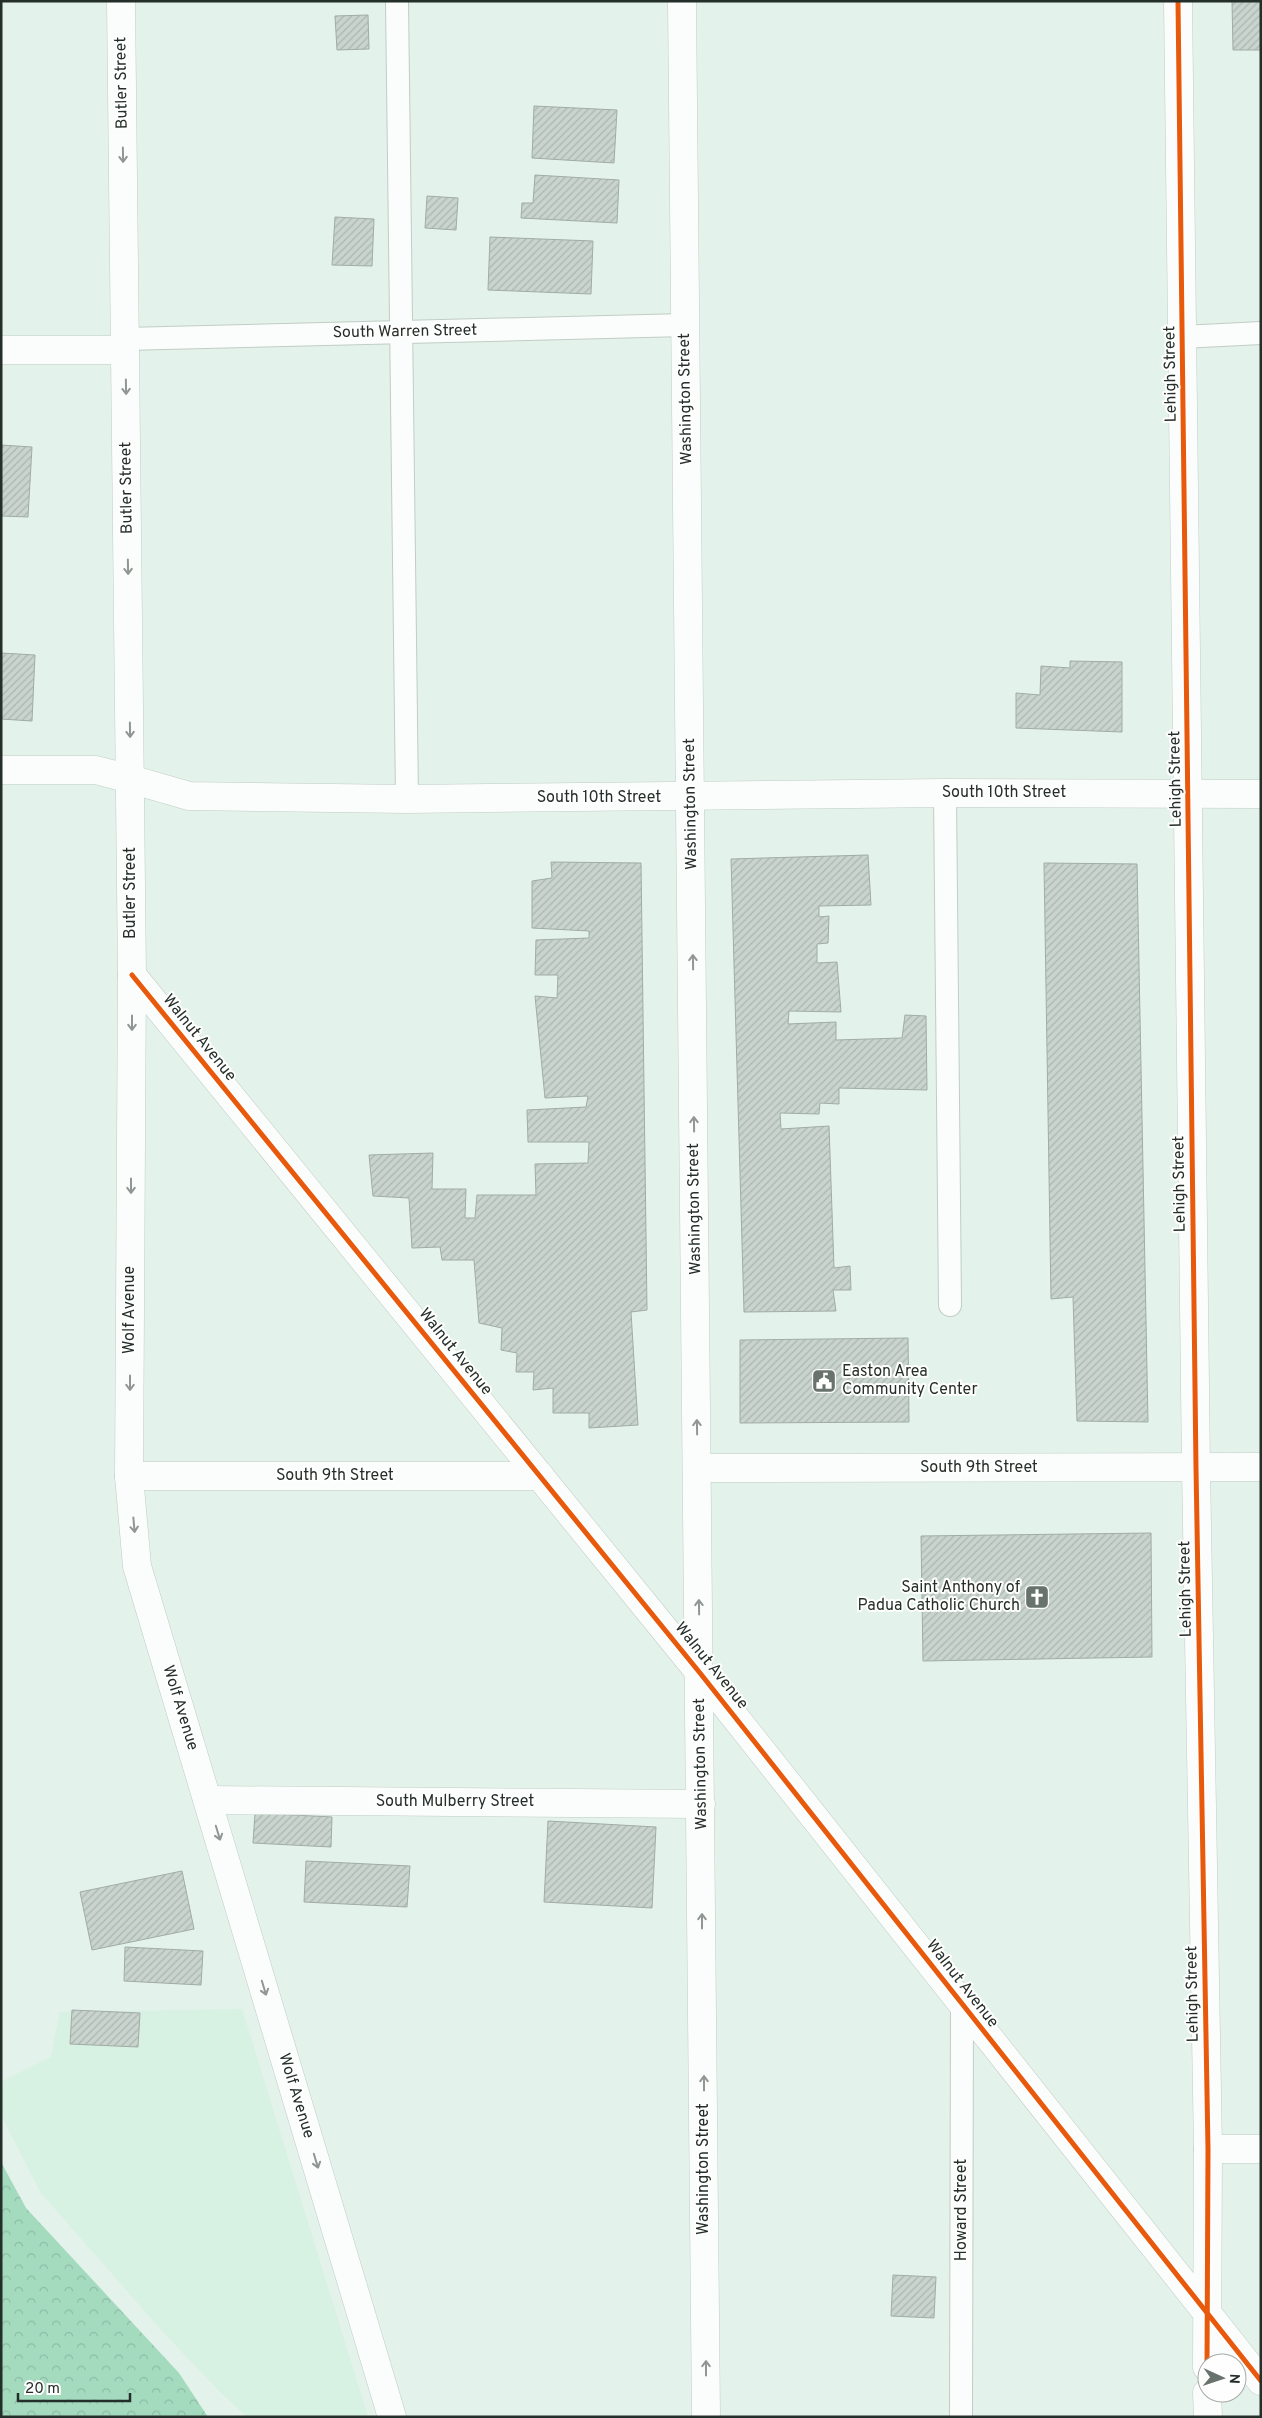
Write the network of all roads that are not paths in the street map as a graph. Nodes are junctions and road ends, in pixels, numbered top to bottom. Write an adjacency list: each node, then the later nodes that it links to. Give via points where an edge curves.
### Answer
1 (121, 1): 9 (street, Butler Street, one-way to 9)
2 (397, 1): 6 (lane)
3 (682, 1): 5 (street, Washington Street)
4 (1178, 1): 8 (street, Lehigh Street)
5 (686, 325): 6 (lane, South Warren Street); 16 (street, Washington Street)
6 (401, 332): 9 (lane, South Warren Street); 17 (lane)
7 (1261, 333): 8 (lane)
8 (1182, 337): 14 (street, Lehigh Street)
9 (125, 344): 10 (street, South Warren Street); 12 (street, Butler Street, one-way to 12)
10 (1, 350)
11 (1, 770): 12 (street, South 10th Street, via 96,770)
12 (130, 779): 17 (street, South 10th Street, via 189,796); 18 (street, Butler Street)
13 (945, 793): 14 (street, South 10th Street); 16 (street, South 10th Street); 19 (lane)
14 (1189, 794): 15 (street, South 10th Street); 22 (street, Lehigh Street)
15 (1261, 794)
16 (691, 797): 17 (street, South 10th Street); 21 (street, Washington Street, one-way to 16)
17 (406, 798)
18 (132, 975): 23 (street, Wolf Avenue, one-way to 23); 24 (street, Walnut Avenue)
19 (950, 1305)
20 (1261, 1467): 22 (street, South 9th Street)
21 (698, 1468): 22 (street, South 9th Street); 25 (street, Washington Street, one-way to 21)
22 (1196, 1468): 29 (street, Lehigh Street)
23 (129, 1476): 24 (street, South 9th Street); 26 (street, Wolf Avenue, one-way to 26, via 137,1566)
24 (540, 1476): 25 (street, Walnut Avenue)
25 (700, 1673): 27 (street, Washington Street); 28 (street, Walnut Avenue)
26 (208, 1800): 27 (street, South Mulberry Street); 35 (street, Wolf Avenue, one-way to 35)
27 (702, 1804): 36 (street, Washington Street, one-way to 27)
28 (962, 2004): 31 (street, Walnut Avenue); 37 (lane, Howard Street)
29 (1208, 2149): 30 (street); 31 (street, Lehigh Street)
30 (1261, 2149)
31 (1206, 2313): 32 (street, Lehigh Street); 33 (street, Walnut Avenue)
32 (1207, 2353)
33 (1261, 2381)
34 (1207, 2403): 38 (street)
35 (392, 2417)
36 (706, 2417)
37 (961, 2417)
38 (1208, 2417)

